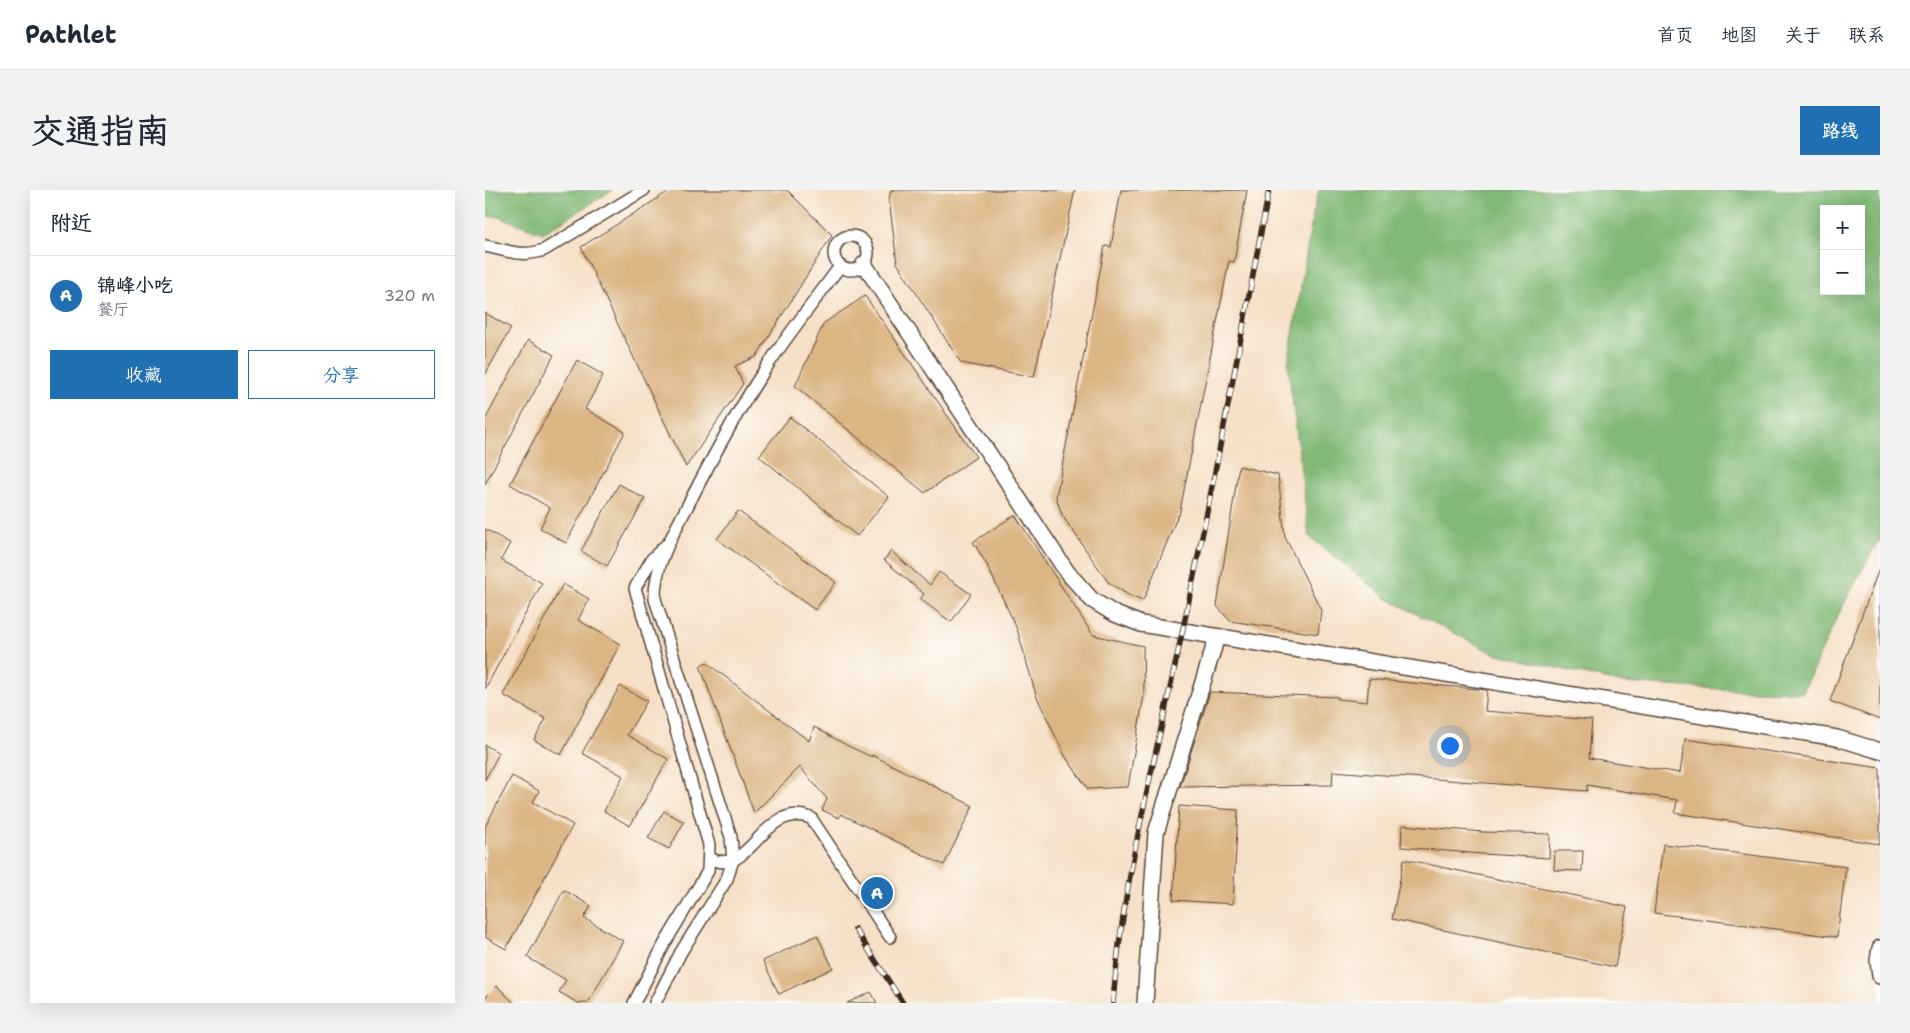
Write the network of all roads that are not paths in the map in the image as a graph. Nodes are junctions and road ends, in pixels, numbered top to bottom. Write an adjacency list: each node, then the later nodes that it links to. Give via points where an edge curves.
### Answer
1 (644, 190): 2 (street, via 544,250 531,254 515,253)
2 (485, 246)
3 (864, 264): 4 (street, via 855,270); 4 (street, via 868,254 865,244 852,236 842,239 835,247 834,257); 6 (street, via 1067,572 1092,600 1141,624)
4 (840, 266): 5 (street, via 764,370)
5 (669, 542): 9 (street, via 652,559 635,588 709,844); 10 (street, via 659,568 655,599 731,837)
6 (1217, 637): 7 (street, via 1837,738); 17 (street, via 1156,833)
7 (1880, 751)
8 (744, 853): 10 (street); 11 (street); 12 (street, via 779,820 793,814 811,818)
9 (709, 858): 10 (street, via 718,863); 15 (street, via 707,871)
10 (733, 860): 11 (street)
11 (727, 879): 16 (street, via 681,952)
12 (890, 937)
13 (1880, 948): 14 (street)
14 (1880, 976)
15 (634, 1003)
16 (655, 1003)
17 (1145, 1003)

